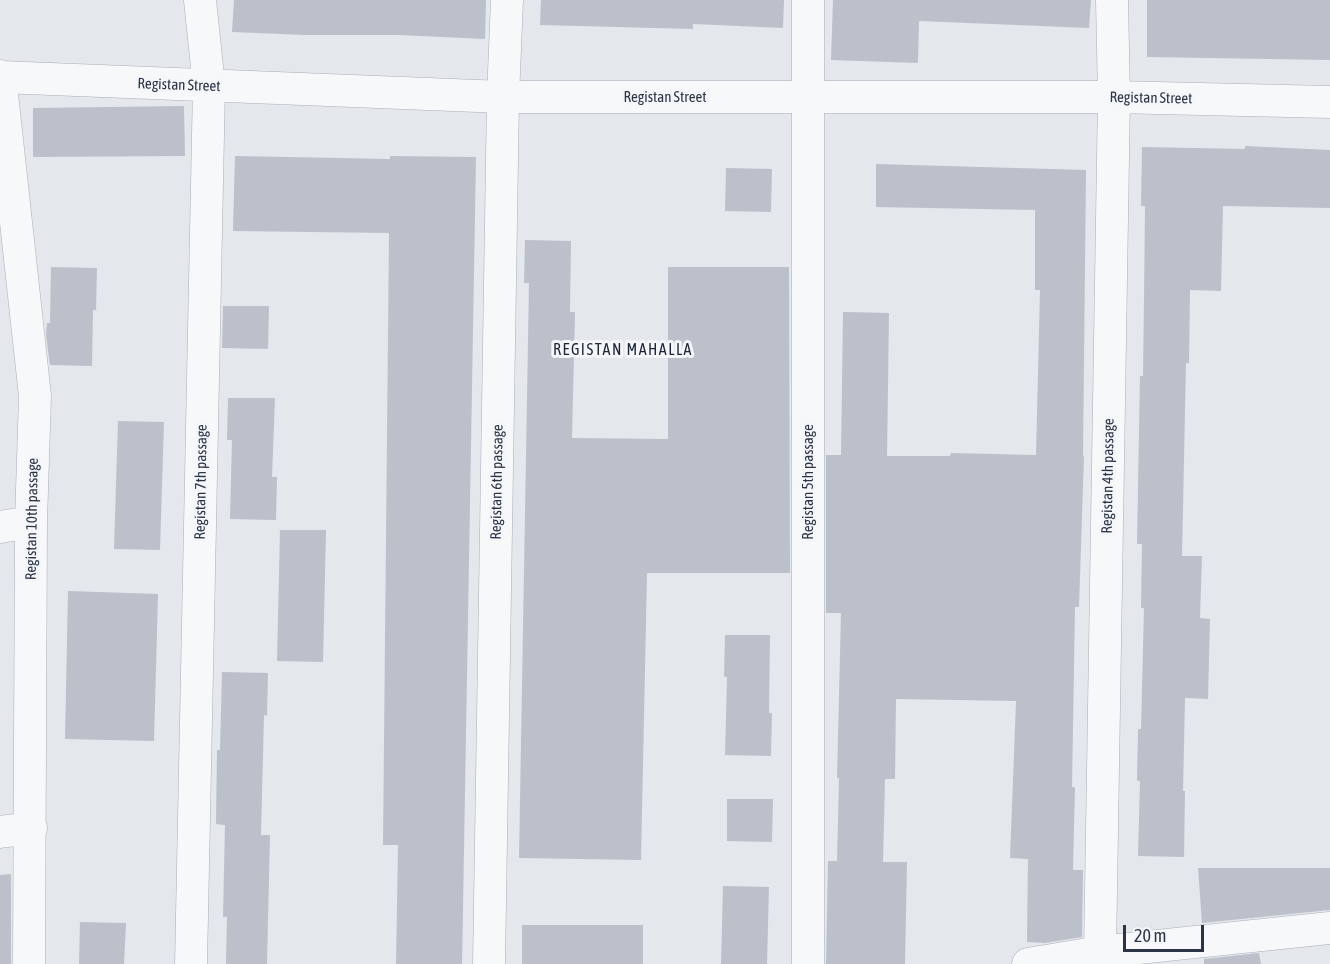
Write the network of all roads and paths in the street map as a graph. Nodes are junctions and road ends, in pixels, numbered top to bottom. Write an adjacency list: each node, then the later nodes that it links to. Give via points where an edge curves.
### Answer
1 (200, 0): 6 (street, Registan 7th passage)
2 (507, 0): 7 (street, Registan 6th passage)
3 (808, 0): 9 (street, Registan 5th passage)
4 (1112, 0): 8 (street, Registan 4th passage)
5 (0, 77): 6 (street, Registan Street); 11 (street, Registan 10th passage)
6 (209, 86): 7 (street, Registan Street); 19 (street, Registan 7th passage)
7 (503, 97): 9 (street, Registan Street); 20 (street, Registan 6th passage)
8 (1114, 97): 9 (street, Registan Street); 10 (street, Registan Street); 17 (street, Registan 4th passage)
9 (807, 98): 21 (street, Registan 5th passage)
10 (1330, 102)
11 (10, 251): 12 (street, Registan 10th passage, via 34,396)
12 (31, 522): 13 (street); 14 (street, Registan 10th passage)
13 (0, 527)
14 (31, 828): 15 (street); 18 (street, Registan 10th passage)
15 (0, 832)
16 (1330, 928): 17 (street)
17 (1100, 952): 22 (street)
18 (29, 964)
19 (191, 964)
20 (489, 964)
21 (808, 964)
22 (1028, 964)

